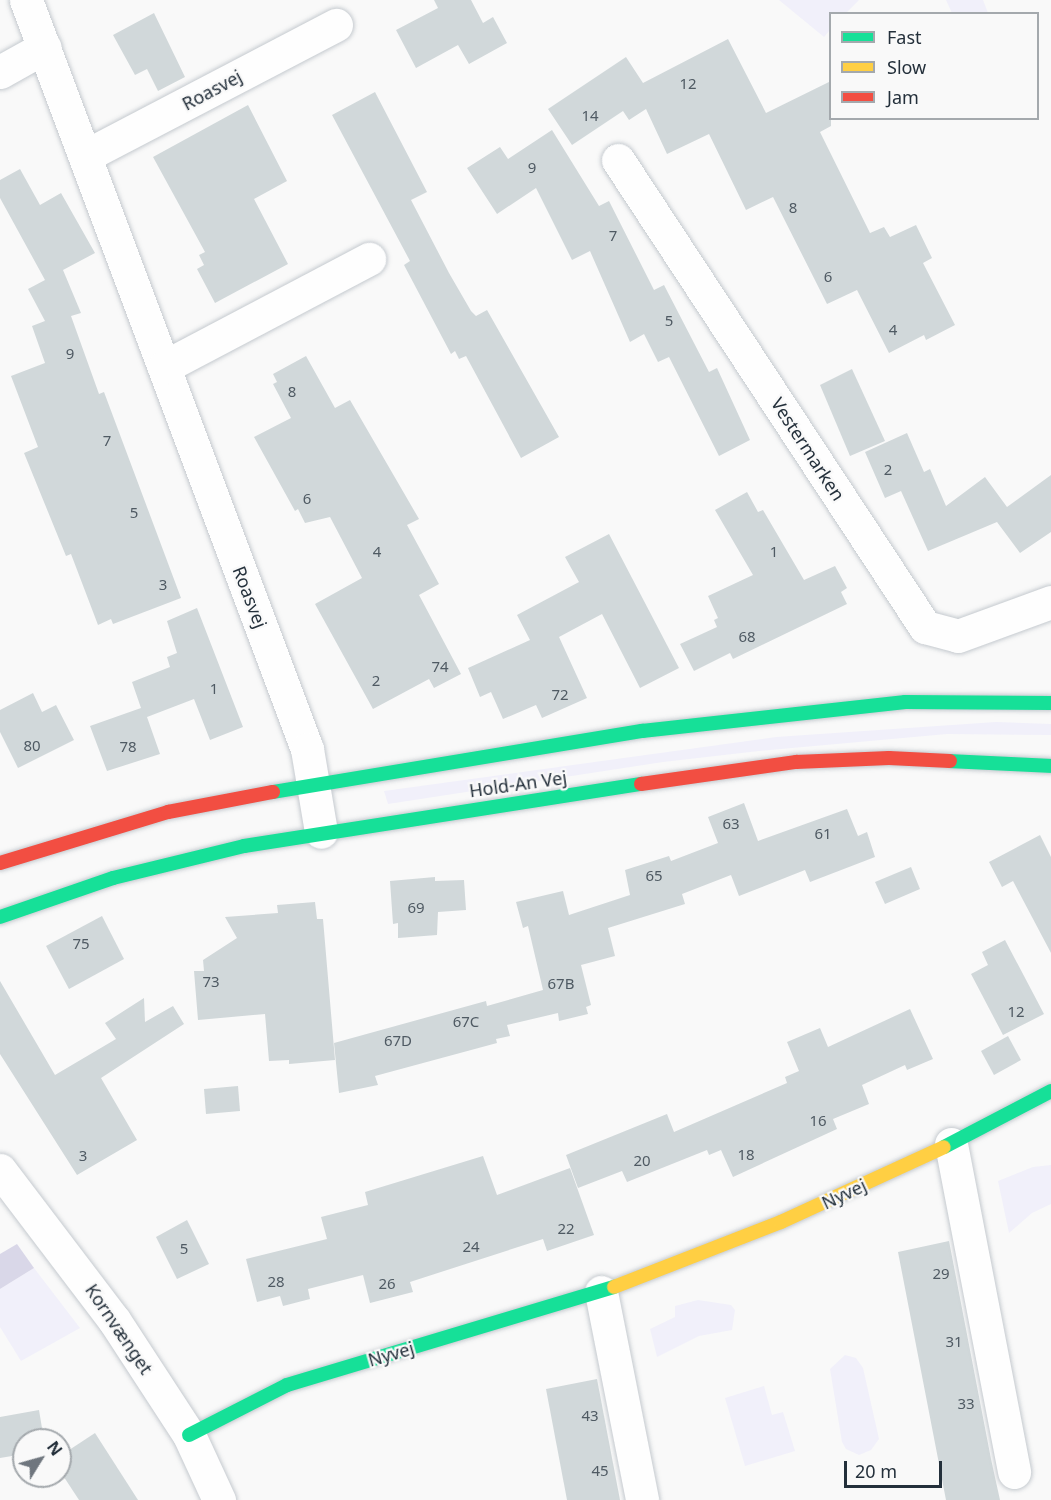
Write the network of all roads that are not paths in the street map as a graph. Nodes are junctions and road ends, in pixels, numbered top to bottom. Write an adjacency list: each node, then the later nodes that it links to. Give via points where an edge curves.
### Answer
1 (26, 0): 3 (street, Roasvej)
2 (336, 25): 5 (street, Roasvej)
3 (45, 47): 4 (street); 5 (street, Roasvej)
4 (0, 72)
5 (87, 155): 8 (street, Roasvej)
6 (618, 160): 9 (street, Vestermarken, via 925,627 958,636)
7 (369, 259): 8 (street)
8 (164, 367): 12 (street, Roasvej, via 307,749)
9 (1051, 602)
10 (1051, 703): 12 (street, Hold-An Vej, via 905,702 702,722)
11 (1051, 766): 13 (street, Hold-An Vej, via 889,758 796,762)
12 (313, 784): 13 (street, Roasvej); 14 (street, Hold-An Vej, via 168,812)
13 (321, 832): 15 (street, Hold-An Vej, via 114,878)
14 (0, 863)
15 (0, 917)
16 (1051, 1091): 17 (street, Nyvej)
17 (951, 1144): 19 (street, Nyvej, via 781,1222); 21 (street)
18 (0, 1170): 20 (street, Kornvænget, via 114,1320)
19 (601, 1292): 20 (street, Nyvej, via 287,1385); 23 (street)
20 (189, 1435): 22 (street, Kornvænget)
21 (1014, 1472)
22 (219, 1500)
23 (642, 1500)

